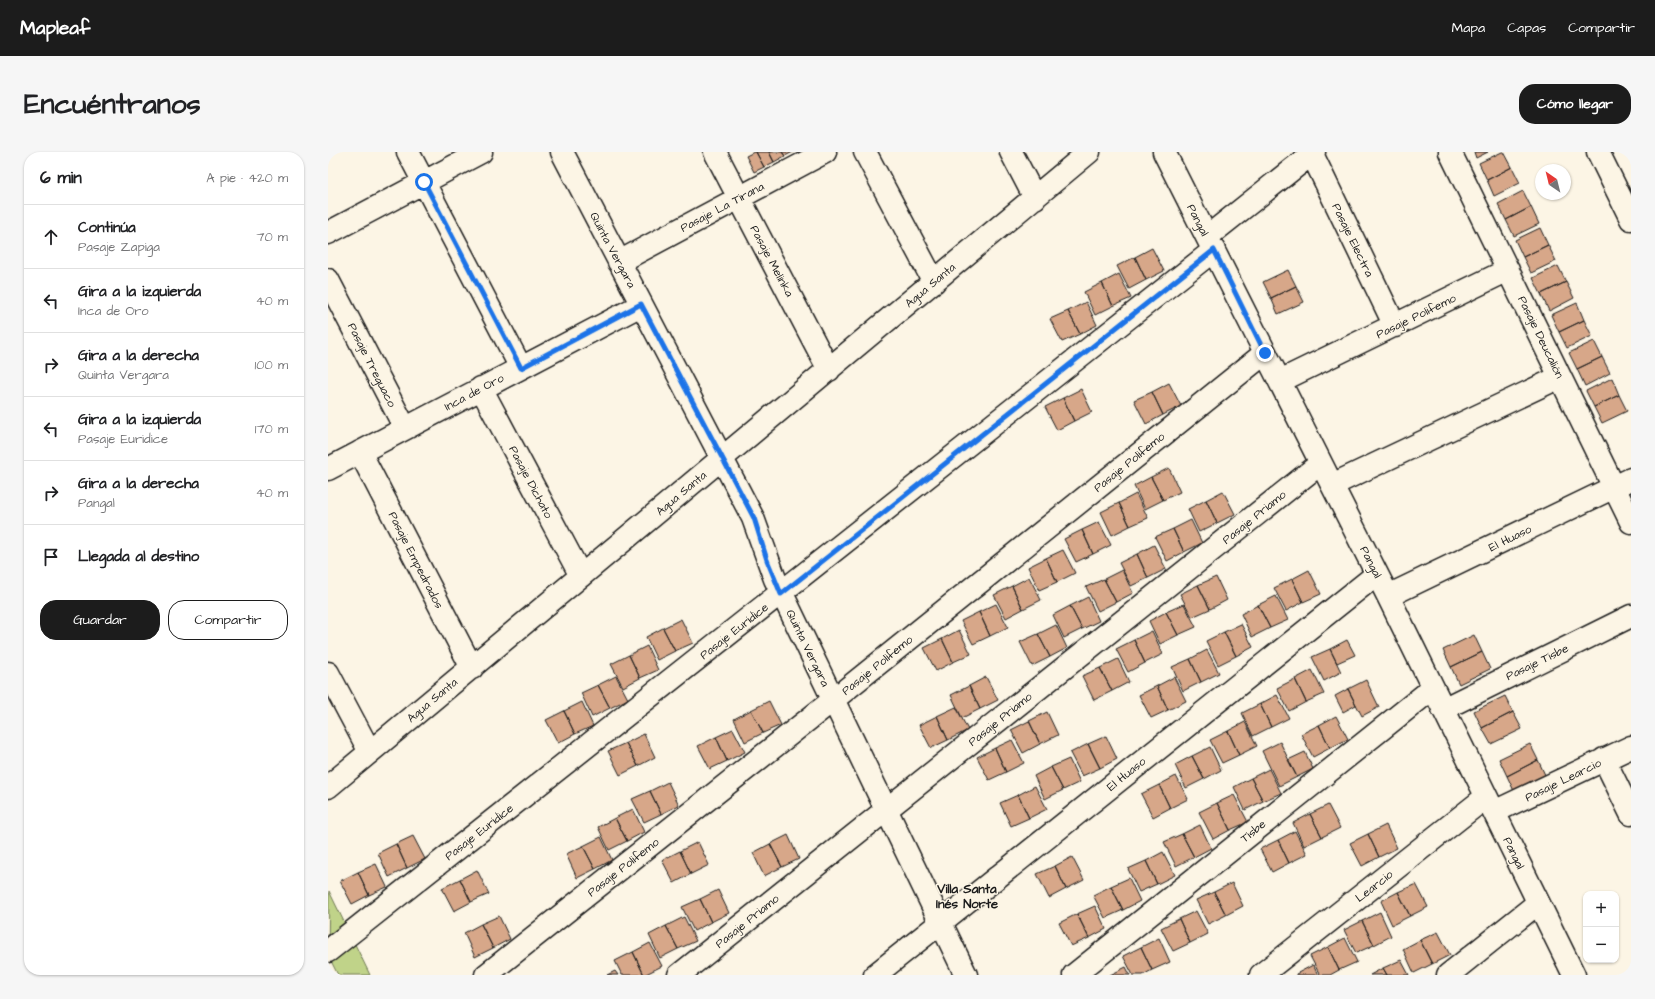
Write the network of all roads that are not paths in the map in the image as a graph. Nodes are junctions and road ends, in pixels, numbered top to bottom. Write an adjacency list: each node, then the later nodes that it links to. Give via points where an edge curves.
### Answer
1 (408, 152): 13 (street)
2 (481, 152): 13 (street)
3 (562, 152): 19 (street, Quinta Vergara)
4 (715, 152): 14 (street, Pasaje Melinka)
5 (825, 152): 14 (street, Pasaje La Tirana)
6 (865, 152): 22 (street)
7 (1011, 152): 15 (street)
8 (1089, 152): 15 (street, Agua Santa)
9 (1164, 152): 18 (street, Pangal)
10 (1450, 152): 20 (street, Pasaje Deucalión)
11 (1598, 152): 16 (street)
12 (1313, 153): 18 (street, Pasaje Euridice); 24 (street, Pasaje Electra)
13 (424, 182): 17 (street); 26 (street)
14 (739, 198): 19 (street, Pasaje La Tirana); 27 (street, Pasaje Melinka)
15 (1035, 198): 22 (street, Agua Santa)
16 (1631, 219)
17 (328, 233)
18 (1210, 244): 25 (street, Pangal); 41 (street, Pasaje Euridice)
19 (619, 262): 23 (street, Quinta Vergara)
20 (1508, 270): 24 (street, Pasaje Polifemo); 28 (street, Pasaje Deucalión)
21 (328, 280): 31 (street, Pasaje Treguaco)
22 (934, 282): 27 (street, Agua Santa)
23 (641, 304): 26 (street, Inca de Oro); 33 (street, Quinta Vergara)
24 (1395, 326): 29 (street, Pasaje Polifemo)
25 (1265, 353): 29 (street, Pangal); 47 (street, Pasaje Polifemo)
26 (521, 368): 30 (street, Inca de Oro)
27 (829, 370): 33 (street, Agua Santa)
28 (1560, 377): 36 (street, Pasaje Deucalión); 37 (street)
29 (1280, 381): 34 (street, Pangal)
30 (481, 388): 31 (street, Inca de Oro); 40 (street, Pasaje Dichato)
31 (405, 428): 32 (street, Inca de Oro)
32 (360, 452): 35 (street, Inca de Oro); 44 (street, Pasaje Empedrados)
33 (722, 459): 40 (street, Agua Santa); 41 (street, Quinta Vergara, via 754,518)
34 (1321, 464): 37 (street, Pangal); 54 (street, Pasaje Priamo)
35 (328, 469)
36 (1622, 484): 38 (street, Pasaje Deucalión); 42 (street, El Huaso)
37 (1332, 485): 39 (street, Pangal)
38 (1631, 522)
39 (1377, 574): 42 (street, Pangal); 57 (street, El Huaso)
40 (581, 576): 44 (street, Agua Santa)
41 (781, 594): 47 (street, Quinta Vergara); 58 (street, Pasaje Euridice)
42 (1388, 596): 46 (street, Pangal)
43 (1631, 616): 48 (street, Pasaje Tisbe)
44 (472, 668): 50 (street, Agua Santa)
45 (328, 673): 50 (street)
46 (1433, 688): 48 (street, Pangal); 63 (street, Tisbe)
47 (833, 700): 54 (street, Quinta Vergara); 59 (street, Pasaje Polifemo)
48 (1443, 708): 53 (street, Pangal)
49 (1631, 747): 51 (street, Pasaje Learcio)
50 (370, 752): 52 (street, Agua Santa)
51 (1604, 759): 53 (street, Pasaje Learcio); 55 (street)
52 (328, 787)
53 (1490, 804): 56 (street, Pangal); 64 (street, Learcio)
54 (886, 810): 57 (street, Quinta Vergara); 60 (street, Pasaje Priamo)
55 (1631, 814)
56 (1538, 902): 65 (street); 66 (street, Pangal)
57 (941, 922): 61 (street, El Huaso); 62 (street, Quinta Vergara)
58 (328, 951)
59 (486, 975)
60 (679, 975)
61 (875, 975)
62 (966, 975)
63 (1074, 975)
64 (1261, 975)
65 (1448, 975)
66 (1574, 975)

